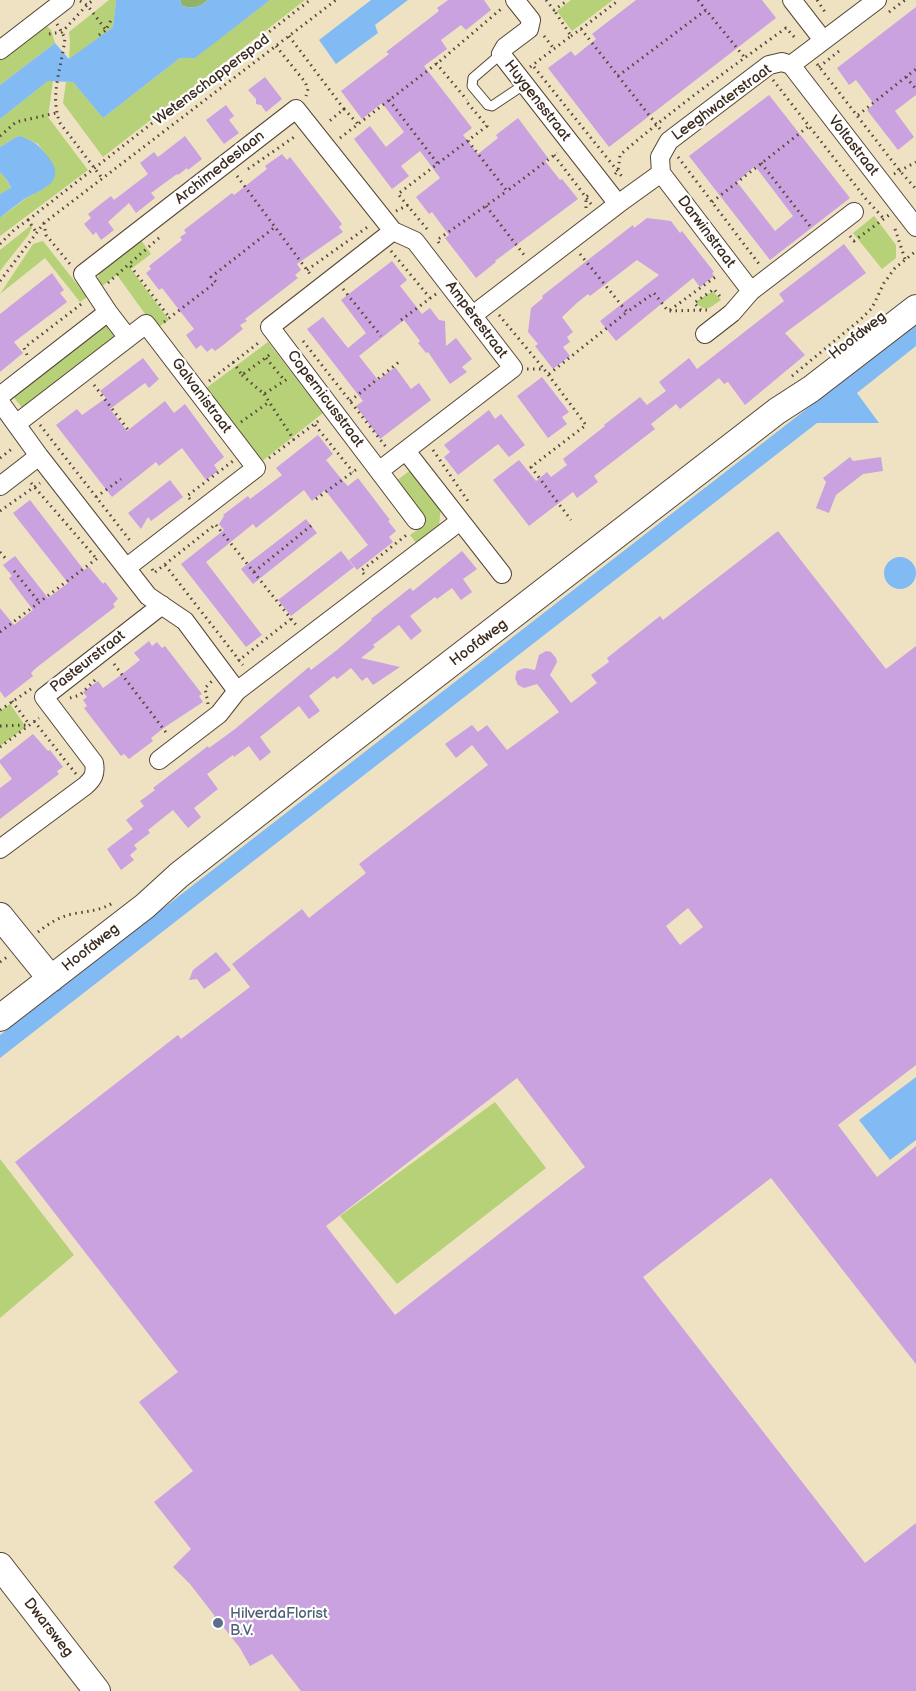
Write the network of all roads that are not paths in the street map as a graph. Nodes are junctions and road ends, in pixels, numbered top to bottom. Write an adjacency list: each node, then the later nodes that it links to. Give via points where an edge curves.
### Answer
1 (792, 0): 5 (street)
2 (877, 0): 5 (street, Leeghwaterstraat)
3 (55, 3): 6 (street)
4 (509, 4): 7 (street, Huygensstraat, via 531,20 529,29)
5 (823, 40): 8 (street, Leeghwaterstraat)
6 (0, 50)
7 (501, 54): 9 (street, Huygensstraat); 9 (lane, via 471,83 488,105 492,106)
8 (790, 65): 10 (street, Leeghwaterstraat, via 782,62 761,71 668,143 660,157); 13 (street, Voltastraat)
9 (525, 75): 11 (street, Huygensstraat, via 570,143)
10 (661, 173): 11 (street); 15 (street, Darwinstraat)
11 (618, 204): 19 (street)
12 (847, 217): 15 (street, via 770,277)
13 (916, 227)
14 (387, 235): 18 (street, Archimedeslaan, via 296,109 83,274); 19 (street, Ampèrestraat, via 429,245 449,284); 28 (street, Copernicusstraat, via 270,327)
15 (748, 286): 20 (street, via 732,313)
16 (916, 291): 24 (main road, Hoofdweg, via 830,357)
17 (916, 308): 24 (main road, Hoofdweg)
18 (108, 312): 21 (street); 22 (street)
19 (473, 315): 26 (street, Ampèrestraat, via 513,368)
20 (705, 333)
21 (128, 338): 25 (street); 32 (street, Galvanistraat, via 146,324 228,432 238,456 256,468)
22 (0, 396)
23 (0, 402): 25 (street)
24 (777, 411): 39 (main road, Hoofdweg, via 179,875 145,906)
25 (16, 424): 27 (street)
26 (406, 451): 28 (street, Ampèrestraat); 30 (street)
27 (39, 456): 29 (street); 32 (street)
28 (379, 471): 31 (street)
29 (0, 486)
30 (467, 515): 33 (street); 35 (street)
31 (416, 520)
32 (126, 567): 34 (street, via 148,596)
33 (502, 574)
34 (162, 605): 35 (street, via 185,621); 37 (street, Pasteurstraat, via 44,697 94,763 93,779)
35 (237, 691): 36 (street, via 219,714)
36 (159, 760)
37 (0, 849)
38 (0, 916): 39 (main road)
39 (46, 974): 40 (main road, Hoofdweg); 41 (main road, Hoofdweg)
40 (0, 1001)
41 (0, 1018)
42 (0, 1566): 43 (main road, Dwarsweg)
43 (97, 1691)

